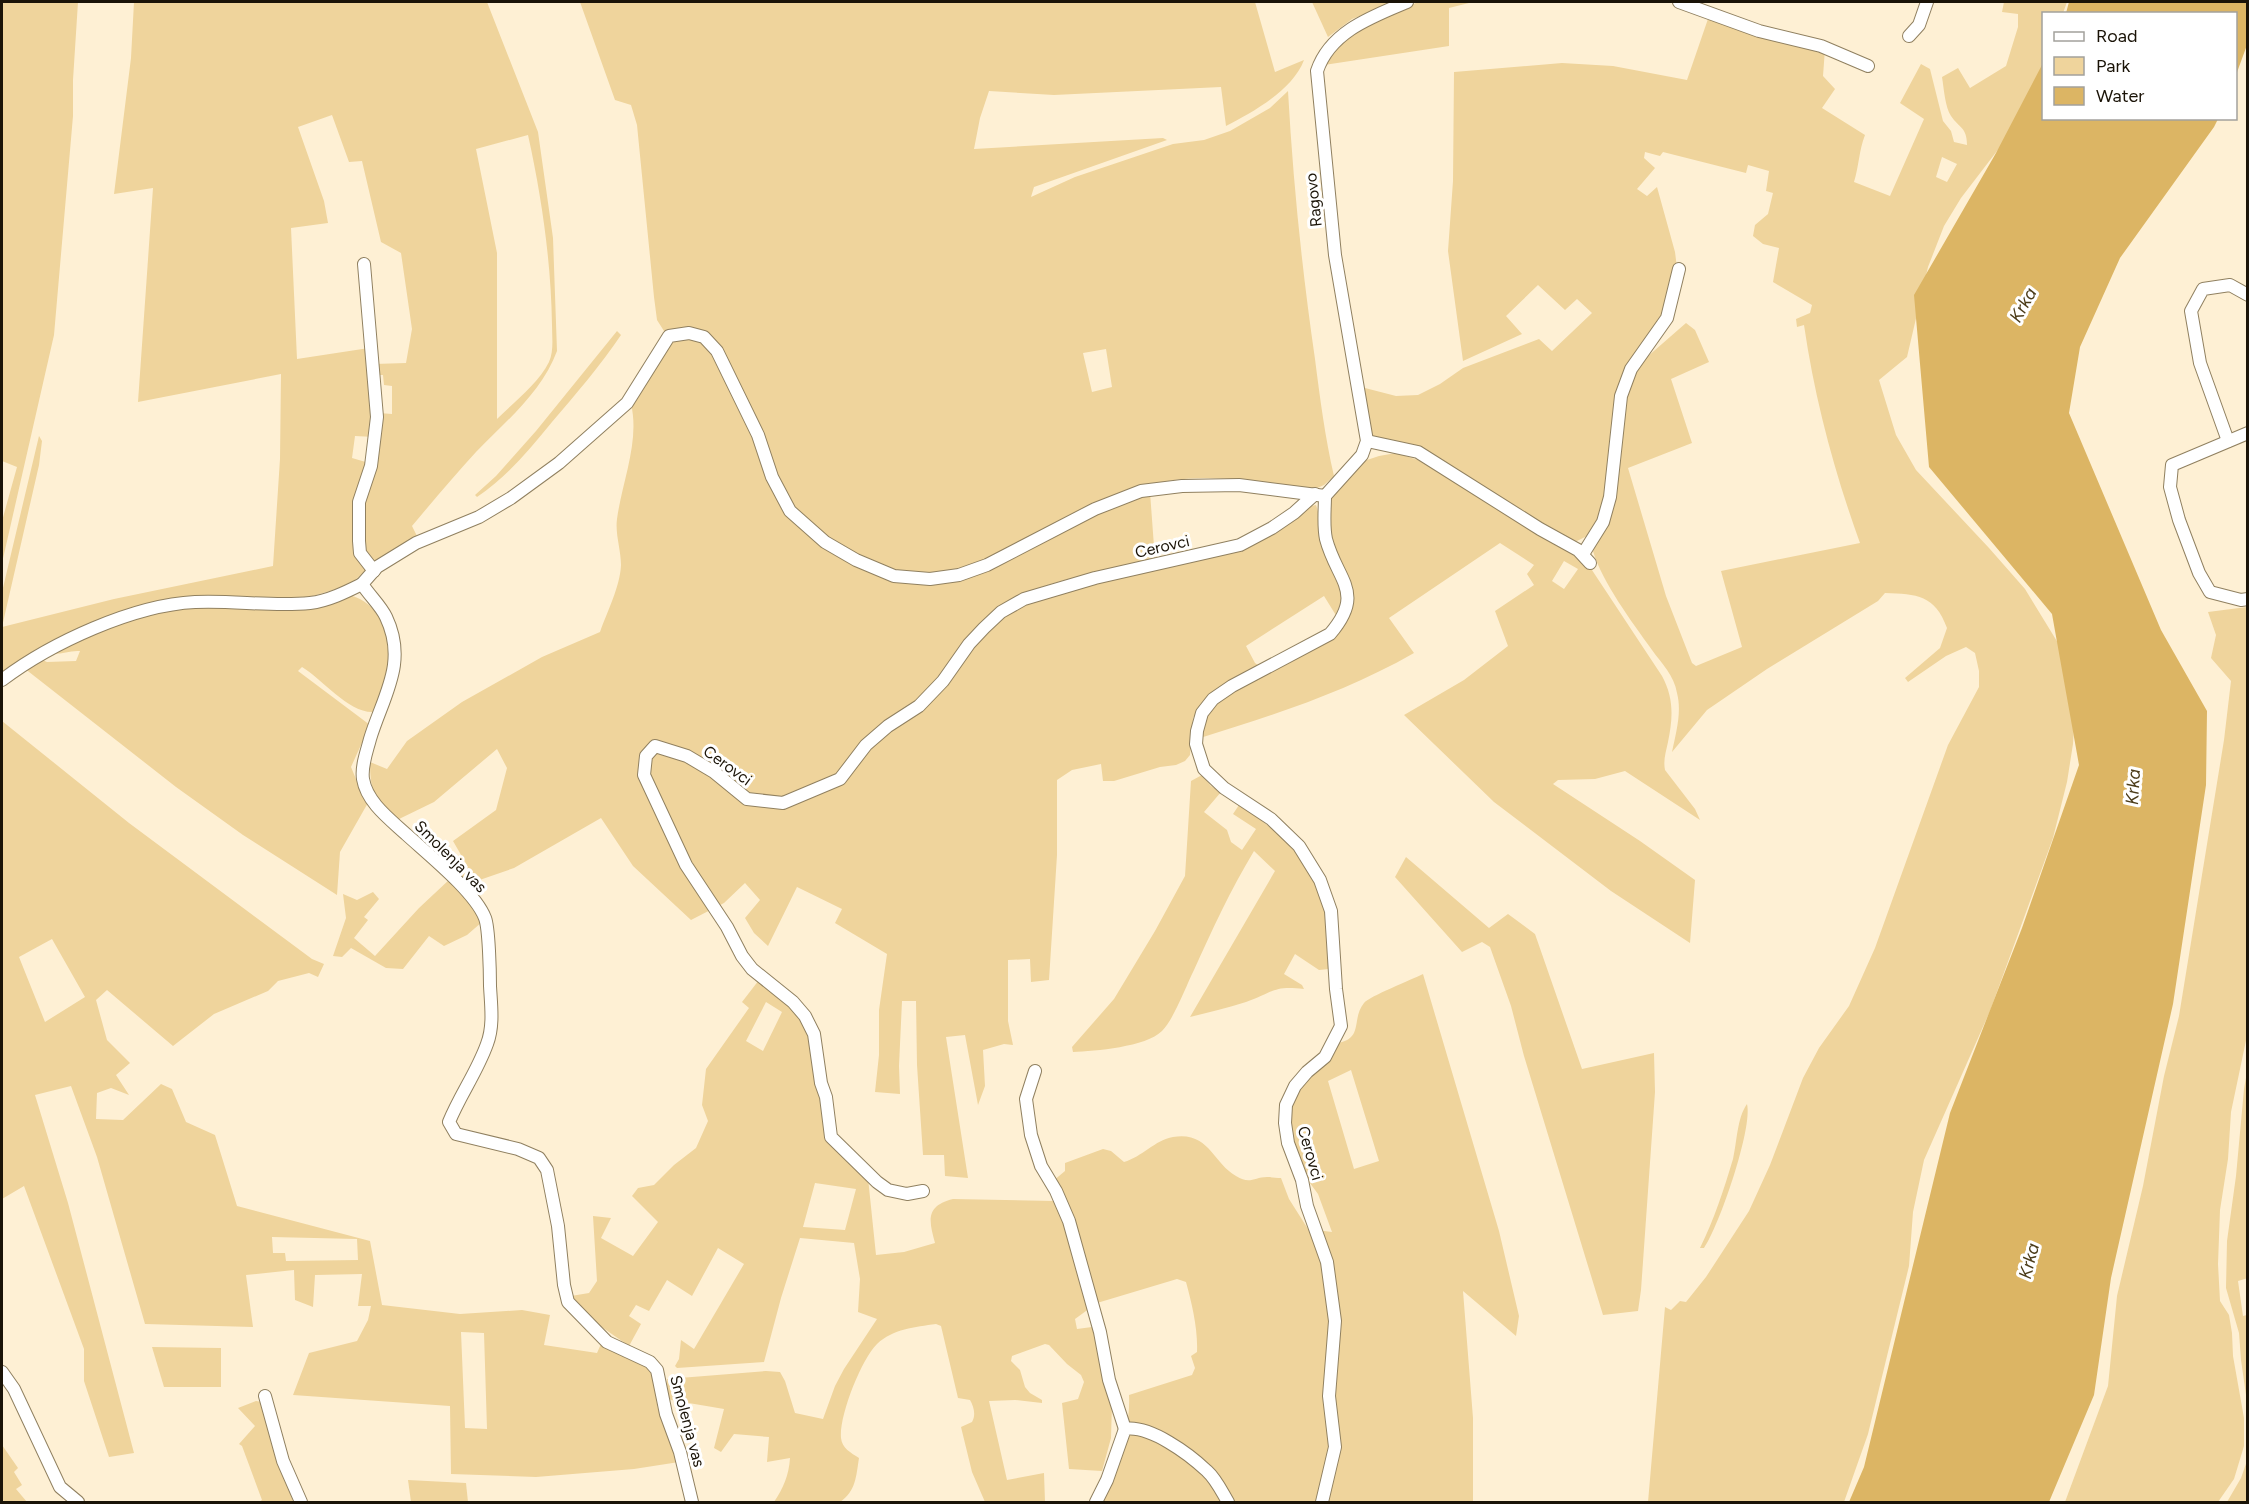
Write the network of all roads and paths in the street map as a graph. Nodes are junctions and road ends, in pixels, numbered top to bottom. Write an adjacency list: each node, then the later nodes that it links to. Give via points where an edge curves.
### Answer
1 (1407, 2): 10 (street, Ragovo, via 1346,32 1331,44 1317,71 1335,255)
2 (1679, 2): 5 (street, via 1759,31 1821,46)
3 (1927, 2): 4 (street, via 1919,25)
4 (1909, 36)
5 (1868, 66)
6 (364, 264): 13 (street, via 377,417 371,466 359,502 359,541 360,553)
7 (1679, 269): 10 (street, via 1667,318 1631,369 1621,396 1610,496 1587,559 1418,453)
8 (2247, 295): 11 (street, via 2230,285 2203,289 2191,311 2200,363)
9 (2247, 433): 11 (street)
10 (1367, 441): 12 (street, via 1362,454)
11 (2228, 441): 15 (street, via 2172,465 2170,487 2199,573 2210,592)
12 (1320, 495): 13 (street, via 1239,485 1141,490 1095,509 987,566 930,579 894,576 825,542 790,511 717,351 704,337 688,333 669,336 627,403 559,463 479,517 416,543); 18 (street, Cerovci, via 1240,545 1095,578 1024,599 984,628 943,681 919,706 866,745 840,779 783,803 747,799 687,756 656,746 646,756 644,775 686,865 752,969 805,1016 818,1051 831,1137 888,1190 907,1194); 27 (street, Cerovci, via 1326,539 1346,585 1348,603 1341,621 1330,634 1213,699 1202,713 1196,744 1204,769 1224,788 1271,819 1299,846 1320,880 1331,911 1341,1026 1325,1057 1295,1086 1286,1105 1285,1123 1327,1262 1335,1321 1329,1396 1335,1447)
13 (374, 571): 14 (street)
14 (362, 584): 16 (street, via 312,603 198,602 145,610 63,642); 24 (street, Smolenja vas, via 386,616 396,649 389,690 375,722 364,765 367,792 383,813 463,888 486,920 491,1032 449,1122 456,1134 518,1149 539,1158 547,1170 568,1302 607,1342 650,1362 657,1370)
15 (2247, 599)
16 (2, 680)
17 (1035, 1071): 21 (street, via 1026,1099 1031,1135 1075,1241)
18 (922, 1191)
19 (2, 1372): 22 (street, via 14,1389 60,1487)
20 (265, 1395): 23 (street, via 283,1461)
21 (1125, 1429): 25 (street); 26 (street, via 1136,1427 1173,1444 1208,1472)
22 (78, 1503)
23 (300, 1503)
24 (692, 1503)
25 (1096, 1503)
26 (1228, 1503)
27 (1322, 1503)

